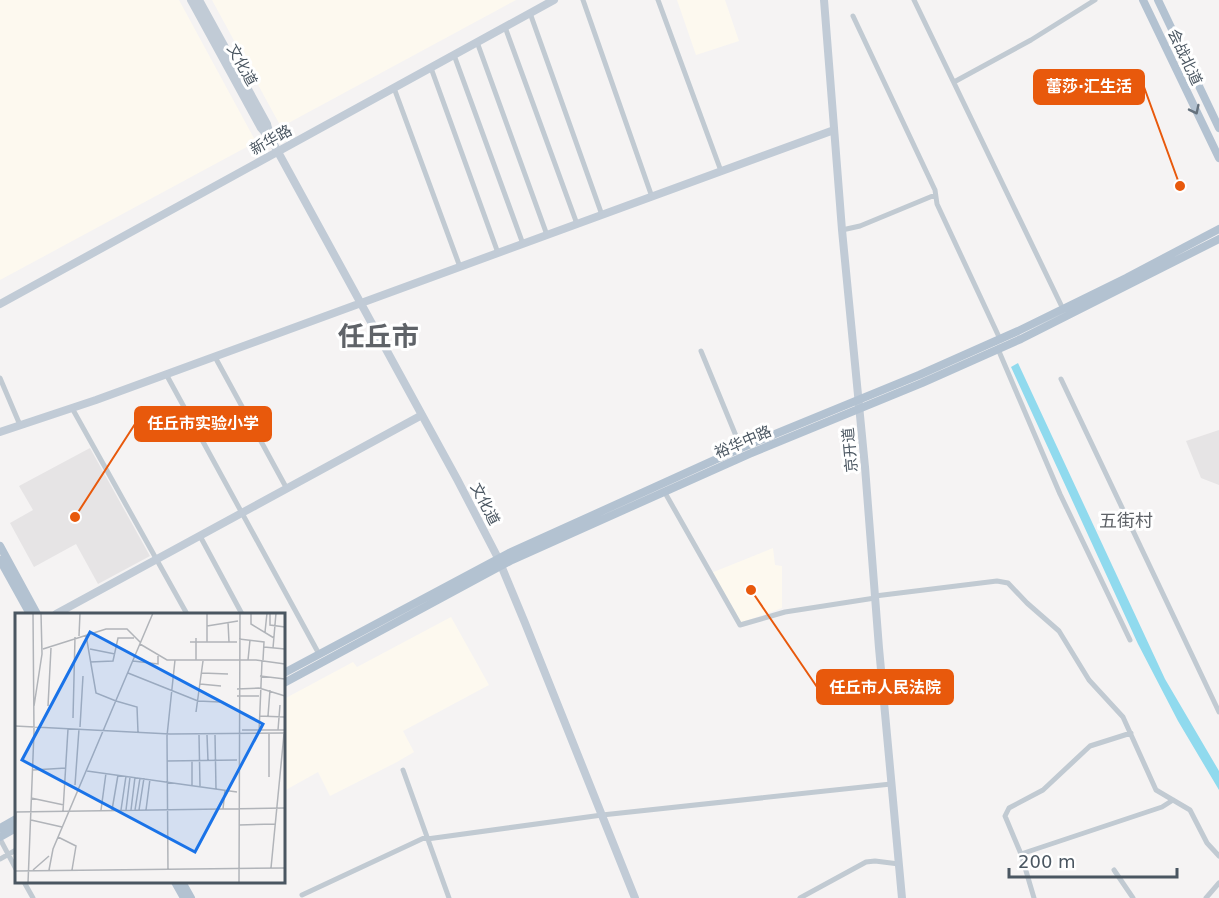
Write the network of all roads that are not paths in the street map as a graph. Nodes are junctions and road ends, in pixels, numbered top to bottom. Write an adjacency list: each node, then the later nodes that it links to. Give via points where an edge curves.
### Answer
1 (191, 0): 21 (main road, 文化道, via 261,128)
2 (199, 0): 21 (main road, 文化道, via 267,124)
3 (554, 0): 11 (main road, 新华路)
4 (583, 0): 26 (street)
5 (658, 0): 24 (street)
6 (824, 0): 20 (main road, 京开道)
7 (914, 0): 17 (street)
8 (1095, 0): 17 (street)
9 (1143, 0): 23 (main road, 会战北道, one-way to 23)
10 (1158, 0): 19 (main road, 会战北道)
11 (530, 13): 13 (main road, 新华路); 27 (street)
12 (853, 16): 25 (street)
13 (505, 27): 14 (main road, 新华路); 28 (street)
14 (477, 42): 15 (main road, 新华路); 31 (street)
15 (454, 55): 16 (main road, 新华路); 33 (street)
16 (431, 68): 18 (main road, 新华路); 34 (street)
17 (954, 82): 38 (street)
18 (394, 88): 22 (main road, 新华路); 35 (street)
19 (1219, 128)
20 (834, 130): 24 (main road); 30 (main road, 京开道)
21 (272, 141): 22 (main road, 文化道)
22 (278, 152): 36 (main road, 文化道); 37 (main road, 新华路)
23 (1219, 158)
24 (721, 171): 26 (main road)
25 (936, 195): 30 (street); 39 (street)
26 (652, 197): 27 (main road)
27 (602, 215): 28 (main road)
28 (577, 224): 31 (main road)
29 (1219, 229): 38 (main road, 裕华中路)
30 (842, 230): 46 (main road, 京开道)
31 (547, 235): 33 (main road)
32 (1219, 239): 40 (main road, 裕华中路)
33 (523, 244): 34 (main road)
34 (498, 253): 35 (main road)
35 (460, 267): 36 (main road)
36 (362, 303): 42 (main road); 48 (main road, 文化道)
37 (0, 304)
38 (1063, 309): 39 (main road, 裕华中路)
39 (1000, 339): 46 (main road, 裕华中路)
40 (998, 349): 46 (main road, 裕华中路); 66 (street, via 1060,494)
41 (701, 351): 51 (street)
42 (215, 357): 43 (main road); 52 (street)
43 (166, 374): 47 (main road); 54 (street)
44 (0, 378): 49 (street)
45 (1061, 379): 70 (street)
46 (859, 404): 51 (main road, 裕华中路); 53 (main road, 裕华中路); 60 (main road, 京开道)
47 (72, 408): 49 (main road); 58 (street)
48 (422, 415): 52 (main road); 59 (main road, 文化道)
49 (20, 425): 50 (main road)
50 (0, 432)
51 (741, 448): 59 (main road, 裕华中路)
52 (287, 489): 54 (main road)
53 (664, 491): 59 (main road, 裕华中路); 60 (street, via 740,625 785,612)
54 (242, 513): 55 (main road); 67 (street)
55 (200, 536): 58 (main road); 65 (street)
56 (0, 546): 62 (main road)
57 (0, 560): 61 (main road)
58 (156, 560): 63 (main road); 64 (street)
59 (499, 562): 67 (main road, 裕华中路); 69 (main road, 裕华中路); 75 (main road, 文化道)
60 (875, 597): 71 (street, via 1006,582 1059,631 1089,680 1118,710); 73 (main road, 京开道)
61 (29, 613)
62 (36, 613)
63 (60, 613)
64 (186, 613)
65 (241, 613)
66 (1130, 640)
67 (320, 654): 68 (main road, 裕华中路)
68 (285, 672)
69 (285, 682)
70 (1219, 712)
71 (1131, 733): 74 (street, via 1156,790); 83 (street, via 1090,746 1053,783 1009,808 1005,816)
72 (403, 770): 80 (street)
73 (891, 784): 75 (street); 86 (main road, 京开道)
74 (1173, 800): 83 (street); 84 (street, via 1190,810 1207,843)
75 (602, 815): 80 (street); 98 (main road, 文化道)
76 (15, 820): 77 (main road)
77 (0, 828)
78 (15, 829): 79 (main road)
79 (0, 838): 82 (street)
80 (427, 838): 93 (street); 97 (street)
81 (15, 850): 82 (street)
82 (8, 854): 85 (street); 87 (street)
83 (1021, 854): 101 (street)
84 (1219, 856)
85 (0, 859)
86 (899, 864): 99 (street, via 866,862); 100 (main road, 京开道)
87 (15, 867)
88 (1114, 870): 102 (street)
89 (25, 883): 94 (street)
90 (176, 883): 95 (main road)
91 (183, 883): 96 (main road)
92 (1219, 883): 103 (street)
93 (302, 895)
94 (33, 898)
95 (184, 898)
96 (192, 898)
97 (449, 898)
98 (635, 898)
99 (800, 898)
100 (902, 898)
101 (1034, 898)
102 (1133, 898)
103 (1206, 898)

